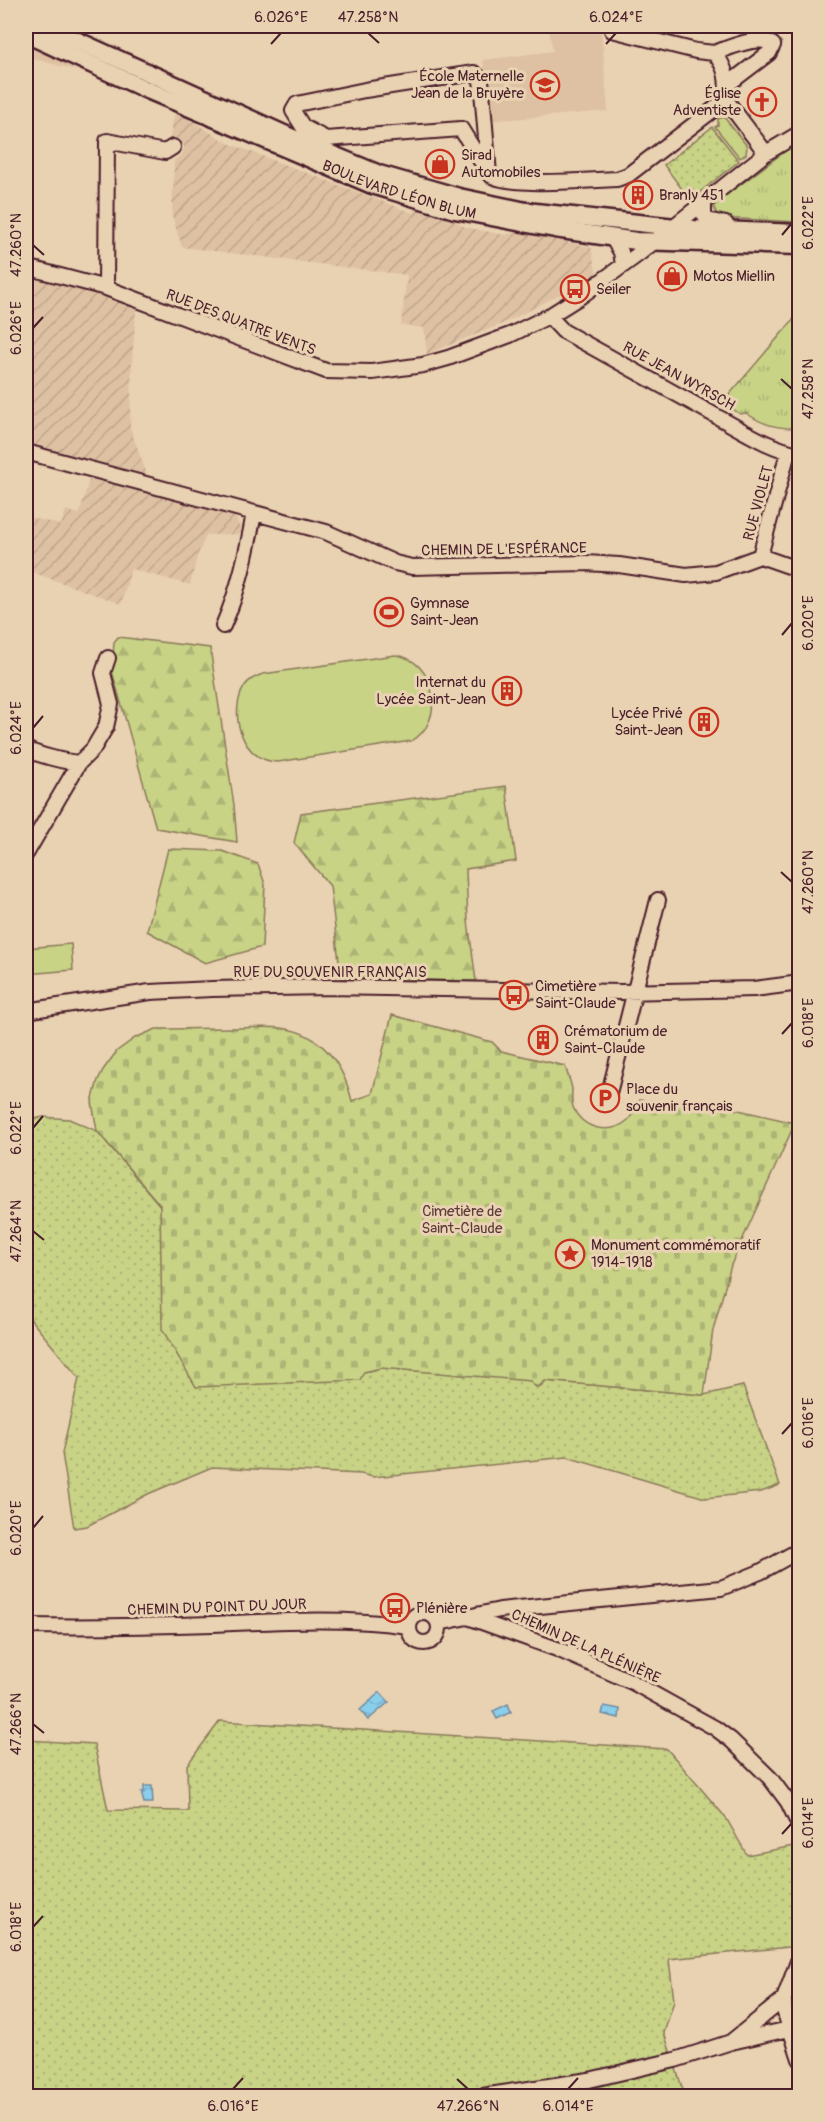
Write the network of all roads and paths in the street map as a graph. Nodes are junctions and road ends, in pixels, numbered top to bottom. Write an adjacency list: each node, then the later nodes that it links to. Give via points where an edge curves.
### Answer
1 (45, 26): 14 (main road, BOULEVARD LÉON BLUM, via 379,174 526,211)
2 (611, 26): 4 (street, via 612,30)
3 (26, 34): 16 (main road, BOULEVARD LÉON BLUM, via 372,185 455,210)
4 (714, 53): 5 (street, via 721,60); 5 (street, via 759,39 773,45 769,53)
5 (727, 85): 6 (street)
6 (726, 100): 11 (street); 12 (street, via 628,175 617,179 528,182 500,180)
7 (800, 133): 11 (street, RUE DES QUATRE VENTS)
8 (93, 138): 9 (street)
9 (107, 141): 10 (street, via 165,152); 21 (street)
10 (173, 147)
11 (766, 153): 13 (street, RUE DES QUATRE VENTS)
12 (489, 174): 12 (street, via 481,79 474,73 320,99 297,104 293,111 303,127 326,139 461,129)
13 (704, 201): 14 (street, RUE DES QUATRE VENTS); 15 (street, BOULEVARD LÉON BLUM, via 704,215 711,222)
14 (673, 226): 15 (main road, BOULEVARD LÉON BLUM); 17 (street, RUE DES QUATRE VENTS)
15 (800, 232)
16 (613, 239): 17 (main road, BOULEVARD LÉON BLUM); 19 (street, via 621,252)
17 (653, 243): 18 (main road, BOULEVARD LÉON BLUM); 19 (street, RUE DES QUATRE VENTS)
18 (800, 246)
19 (622, 265): 22 (street, RUE DES QUATRE VENTS)
20 (26, 267): 21 (street, RUE DES QUATRE VENTS)
21 (106, 288): 22 (street, RUE DES QUATRE VENTS, via 326,371 372,372 423,365 510,335)
22 (549, 316): 24 (street, RUE JEAN WYRSCH, via 563,330 721,419)
23 (26, 452): 25 (street, CHEMIN DE L'ESPÉRANCE)
24 (794, 453): 26 (street, RUE VIOLET)
25 (254, 513): 26 (street, CHEMIN DE L'ESPÉRANCE, via 326,532 412,567 586,563 686,576 716,572); 28 (street, via 233,603)
26 (760, 556): 27 (street, RUE VIOLET)
27 (800, 570)
28 (223, 626)
29 (108, 658): 31 (street, via 104,673 111,704 106,727)
30 (26, 749): 31 (street)
31 (79, 763): 32 (street)
32 (26, 854)
33 (658, 900): 35 (street)
34 (800, 983): 35 (street, RUE DU SOUVENIR FRANÇAIS, via 754,989)
35 (636, 992): 36 (street, RUE DU SOUVENIR FRANÇAIS, via 212,988); 37 (street)
36 (26, 1011)
37 (608, 1097)
38 (800, 1550): 39 (street, via 721,1588)
39 (500, 1610): 40 (street); 44 (street, CHEMIN DE LA PLÉNIÈRE)
40 (465, 1616): 41 (street); 44 (street)
41 (439, 1623): 43 (street, via 423,1612); 43 (street, via 436,1637 428,1642 414,1639)
42 (26, 1626): 43 (street, CHEMIN DU POINT DU JOUR, via 127,1627 329,1619)
43 (409, 1626)
44 (500, 1629): 45 (street, CHEMIN DE LA PLÉNIÈRE, via 632,1682 715,1728 770,1778)
45 (800, 1827)
46 (800, 1956): 47 (street)
47 (784, 1999): 48 (street); 49 (street)
48 (794, 2029): 49 (street); 50 (street)
49 (731, 2042): 51 (street, via 675,2061 589,2080)
50 (800, 2059)
51 (482, 2097)

